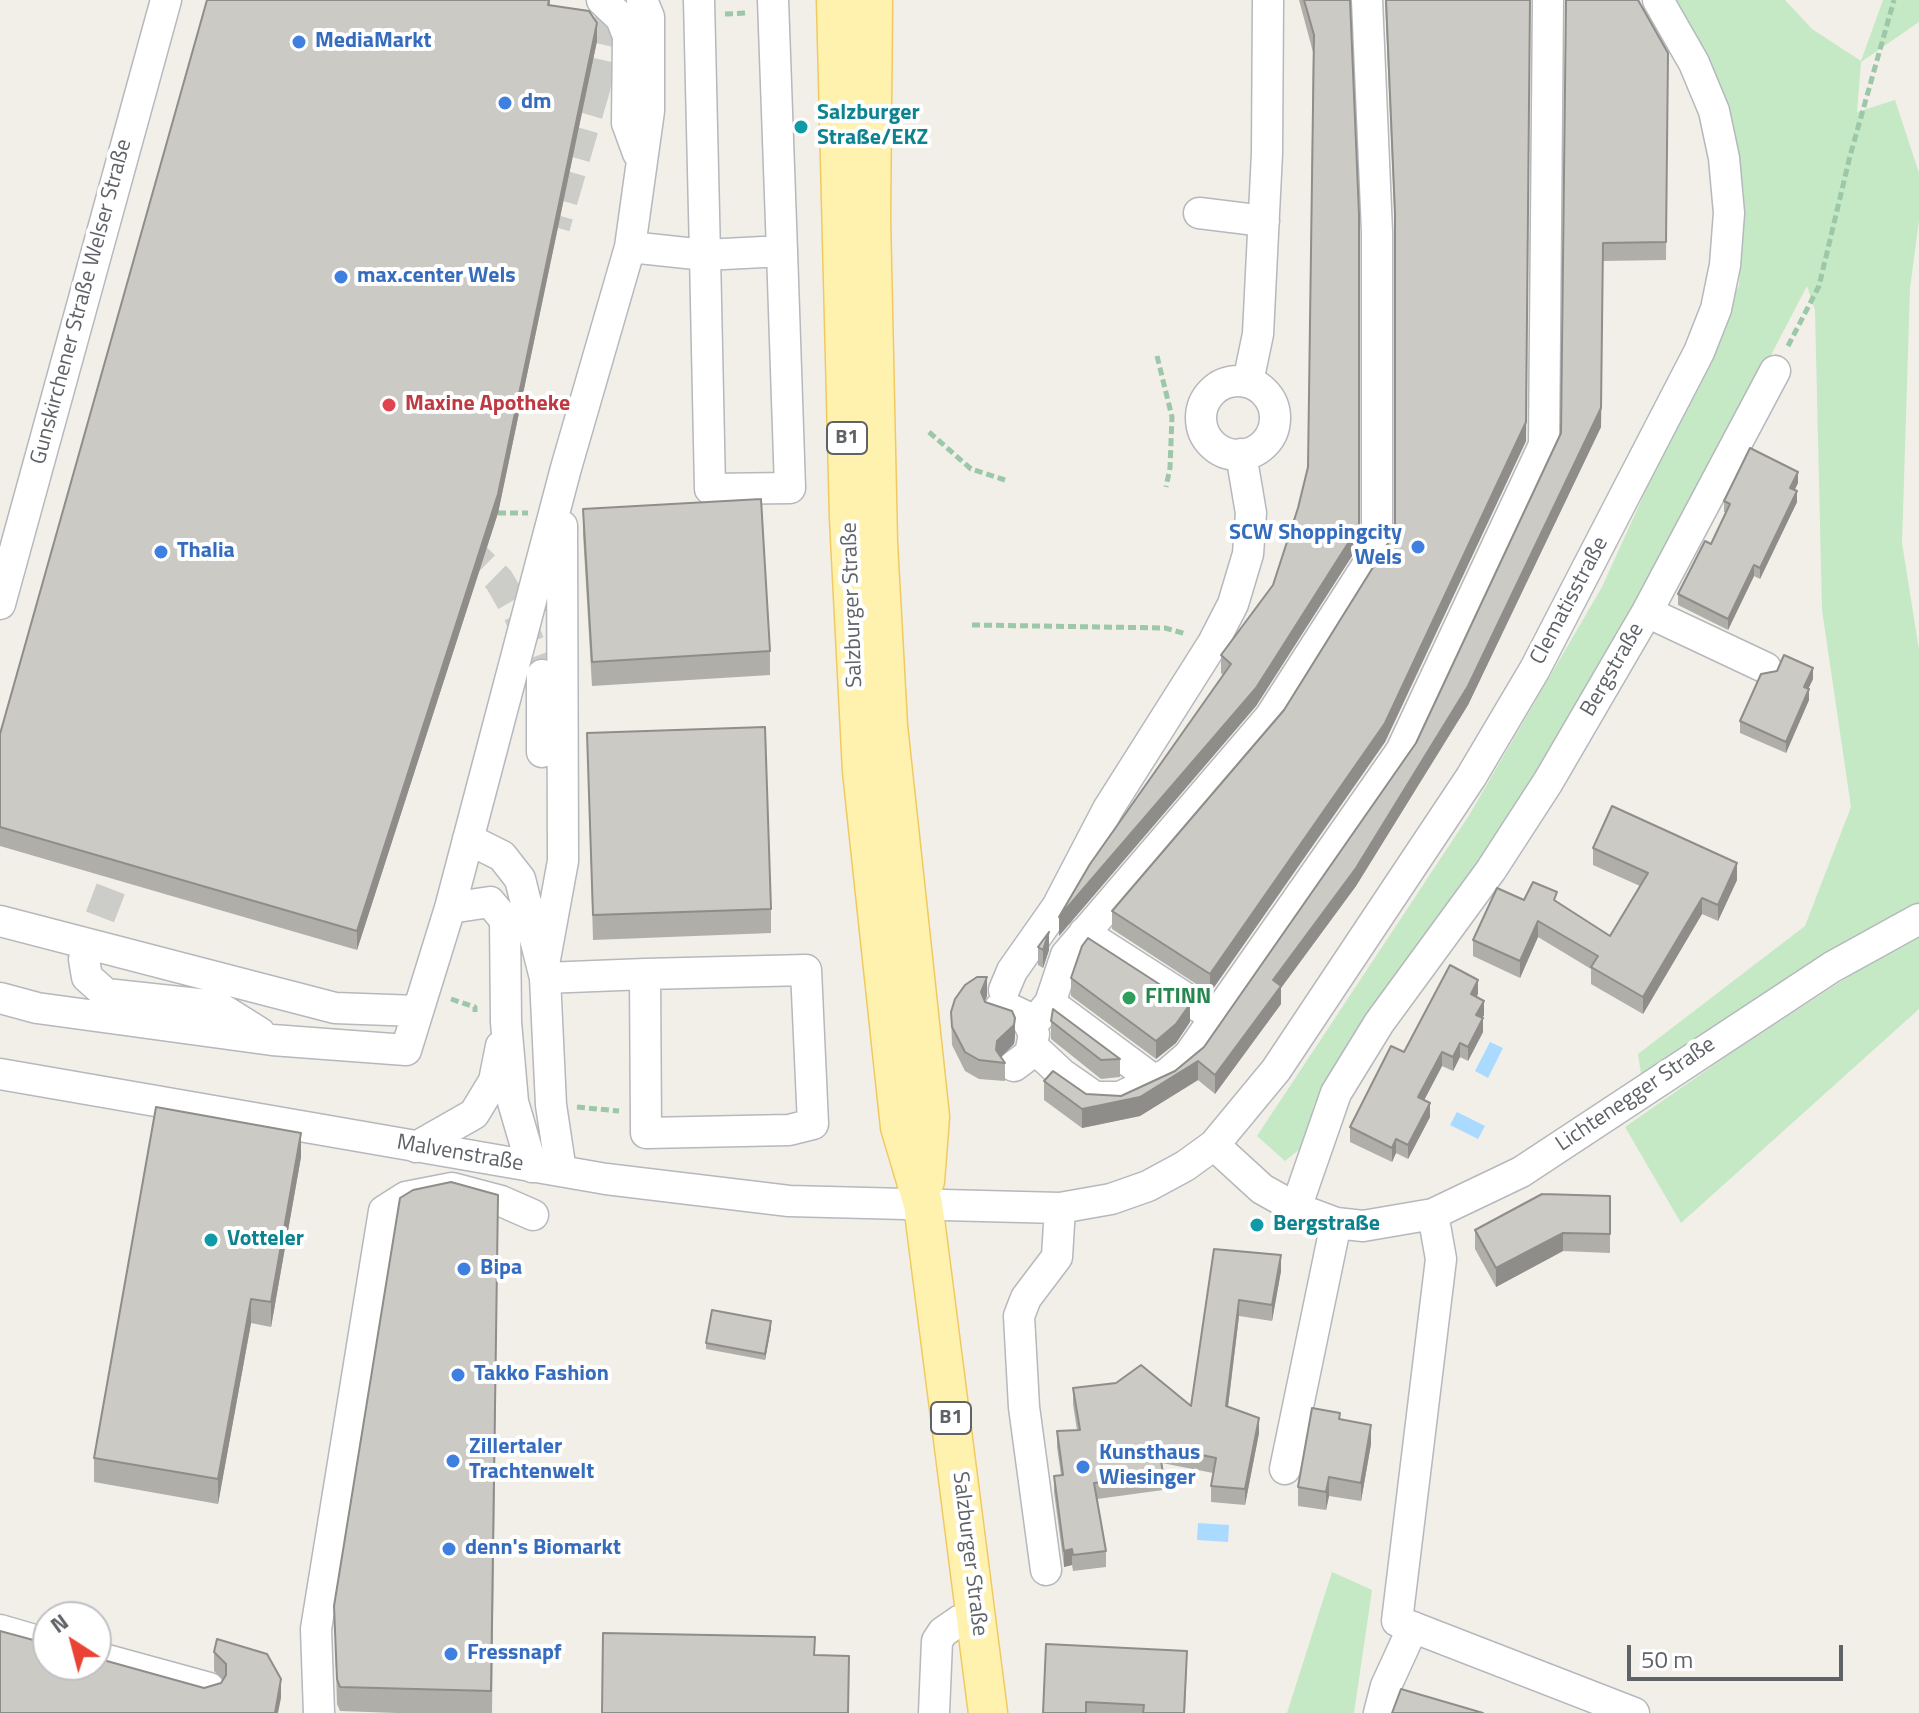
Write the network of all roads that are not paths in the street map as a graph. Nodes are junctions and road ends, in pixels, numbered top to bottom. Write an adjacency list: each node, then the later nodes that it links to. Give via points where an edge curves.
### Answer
1 (166, 0): 23 (street, Gunskirchener Straße Welser Straße)
2 (602, 0): 12 (street, via 621,18 628,36 627,123)
3 (699, 0): 17 (street)
4 (773, 0): 16 (street)
5 (836, 0): 46 (main road, Salzburger Straße / B1, via 855,683 900,1127)
6 (873, 0): 46 (main road, Salzburger Straße / B1, via 871,218 878,543 888,726 930,1117)
7 (1268, 0): 14 (street)
8 (1367, 0): 31 (street, via 1377,232 1377,550 1270,717)
9 (1548, 0): 37 (street, via 1544,445 1401,751)
10 (1658, 0): 43 (street, Clematisstraße, via 1704,87 1724,158 1729,213 1716,309 1699,352 1535,669 1471,777 1276,1070)
11 (647, 6): 12 (street, via 649,111)
12 (641, 163): 15 (street)
13 (1199, 213): 14 (street)
14 (1264, 221): 19 (street, via 1258,334)
15 (630, 247): 17 (street); 21 (street)
16 (782, 251): 17 (street); 17 (street, via 790,488 710,489)
17 (705, 255)
18 (1775, 371): 24 (street, Bergstraße)
19 (1248, 382): 20 (street, via 1267,394 1275,415 1270,437); 20 (street, via 1217,388 1201,416 1208,440)
20 (1241, 454): 39 (street, via 1251,513 1248,554 1233,604 1108,809 1057,907 1012,971 1002,999)
21 (566, 468): 22 (street); 25 (street)
22 (563, 600): 25 (street); 33 (street, via 563,861)
23 (0, 604)
24 (1647, 612): 26 (street); 48 (street, Bergstraße, via 1548,782 1336,1093)
25 (528, 668): 27 (street); 33 (street)
26 (1766, 668)
27 (468, 839): 28 (street); 33 (street, via 502,856 520,879)
28 (450, 908): 36 (street); 38 (street, via 490,902 501,911)
29 (1919, 919): 49 (street, Lichtenegger Straße, via 1832,967 1521,1172)
30 (0, 921): 36 (street, via 335,1008)
31 (1084, 933): 37 (street); 39 (street, via 1066,955)
32 (84, 959): 40 (street, via 87,977 106,994 217,1006)
33 (545, 965): 34 (street); 45 (street, via 551,1105)
34 (645, 974): 34 (street, via 806,970 813,1124 789,1130 646,1133)
35 (0, 998): 40 (street, via 37,1008)
36 (417, 1011): 40 (street, via 406,1050)
37 (1215, 1017): 42 (street, via 1189,1055)
38 (506, 1022): 44 (street, via 494,1081 474,1114); 45 (street, via 516,1120)
39 (1032, 1035): 42 (street); 42 (street, via 1062,1074 1095,1097 1120,1097)
40 (272, 1040)
41 (0, 1074): 44 (street, Malvenstraße)
42 (1155, 1081)
43 (1214, 1145): 47 (street, via 1148,1186); 48 (street, Lichtenegger Straße, via 1262,1189)
44 (416, 1147): 45 (street, Malvenstraße)
45 (546, 1169): 46 (street, Malvenstraße, via 789,1201)
46 (923, 1204): 47 (street); 54 (main road, Salzburger Straße / B1)
47 (1060, 1208): 53 (street, via 1057,1257 1019,1316 1024,1407)
48 (1296, 1208): 51 (street, Lichtenegger Straße)
49 (1433, 1214): 51 (street, Lichtenegger Straße, via 1363,1226); 55 (street, via 1441,1259)
50 (533, 1215): 60 (street, via 452,1188 406,1197 384,1211 316,1629)
51 (1336, 1223): 52 (street)
52 (1285, 1469)
53 (1046, 1570)
54 (977, 1616): 61 (street, via 959,1621 937,1641); 62 (main road, Salzburger Straße / B1)
55 (1405, 1624): 63 (street); 64 (street)
56 (0, 1630): 57 (street)
57 (32, 1639)
58 (112, 1661): 59 (street)
59 (209, 1688)
60 (319, 1713)
61 (934, 1713)
62 (988, 1713)
63 (1379, 1713)
64 (1634, 1713)

